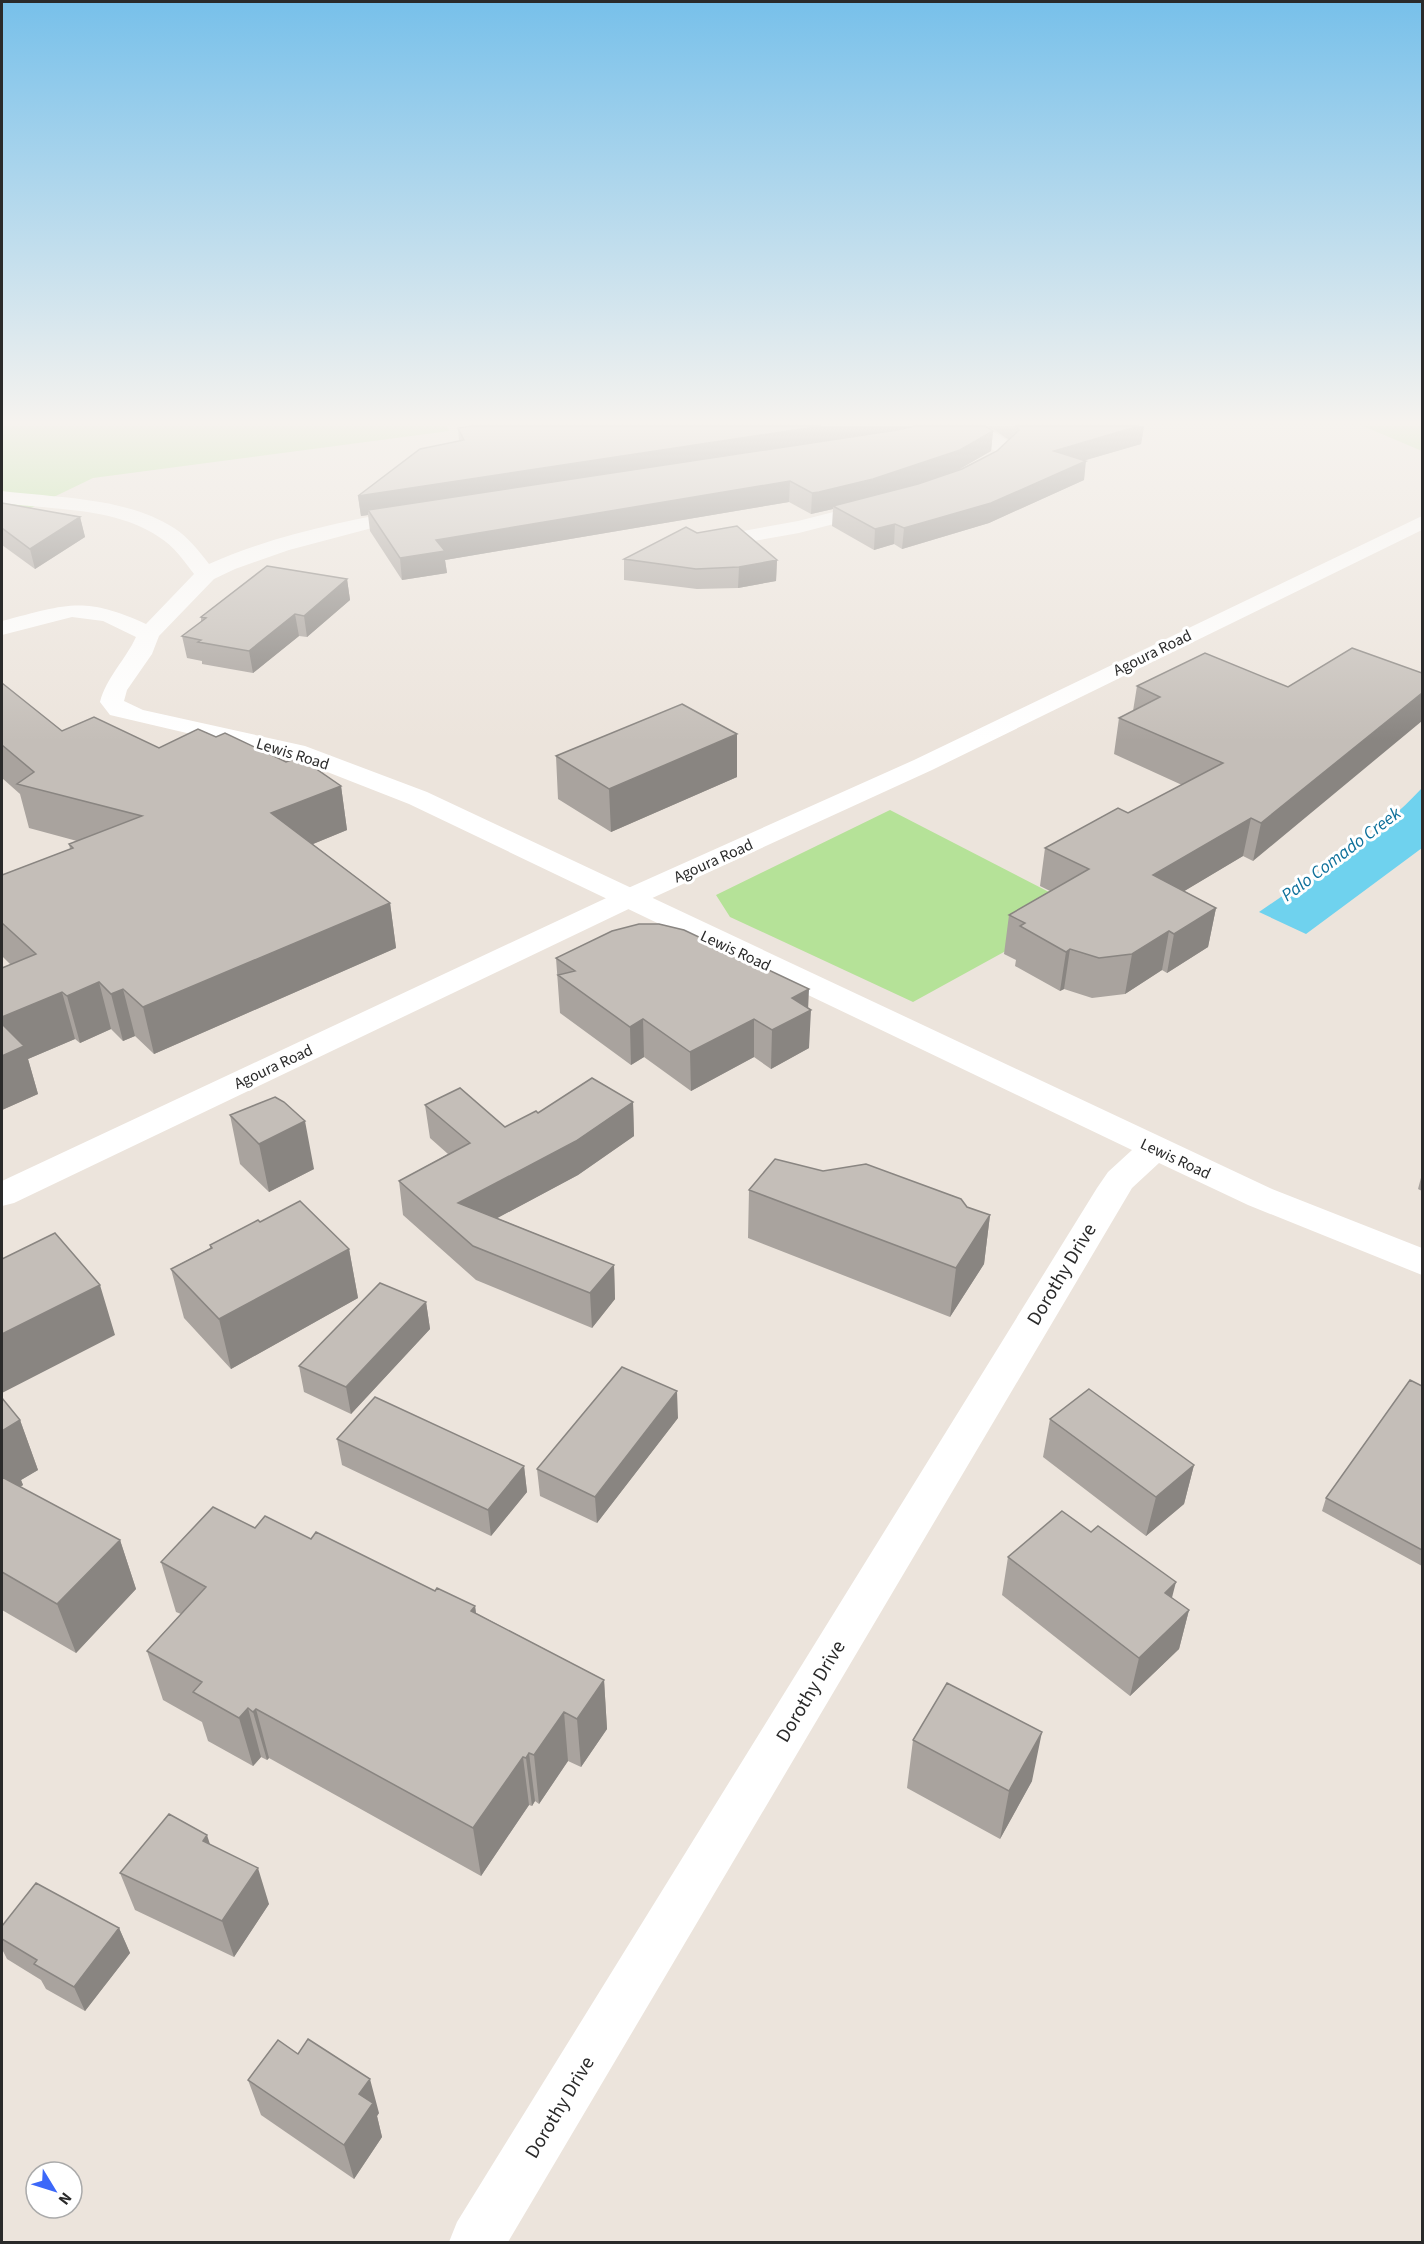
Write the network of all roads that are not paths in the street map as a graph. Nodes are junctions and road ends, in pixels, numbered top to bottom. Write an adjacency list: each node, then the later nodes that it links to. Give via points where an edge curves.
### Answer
1 (163, 531): 6 (street, via 181,543)
2 (338, 531): 6 (street)
3 (778, 531): 5 (street)
4 (1404, 531): 9 (street, Agoura Road, via 922,765)
5 (697, 545)
6 (206, 574): 8 (street)
7 (2, 628): 8 (street, via 72,610 108,615)
8 (149, 634): 9 (street, Lewis Road, via 115,690 112,702 119,710 296,751 418,798)
9 (627, 898): 10 (street, Lewis Road); 11 (street, Agoura Road)
10 (1155, 1148): 12 (street, Lewis Road, via 1260,1197); 13 (street, Dorothy Drive, via 1120,1180 1109,1196)
11 (2, 1195)
12 (1422, 1262)
13 (477, 2242)

